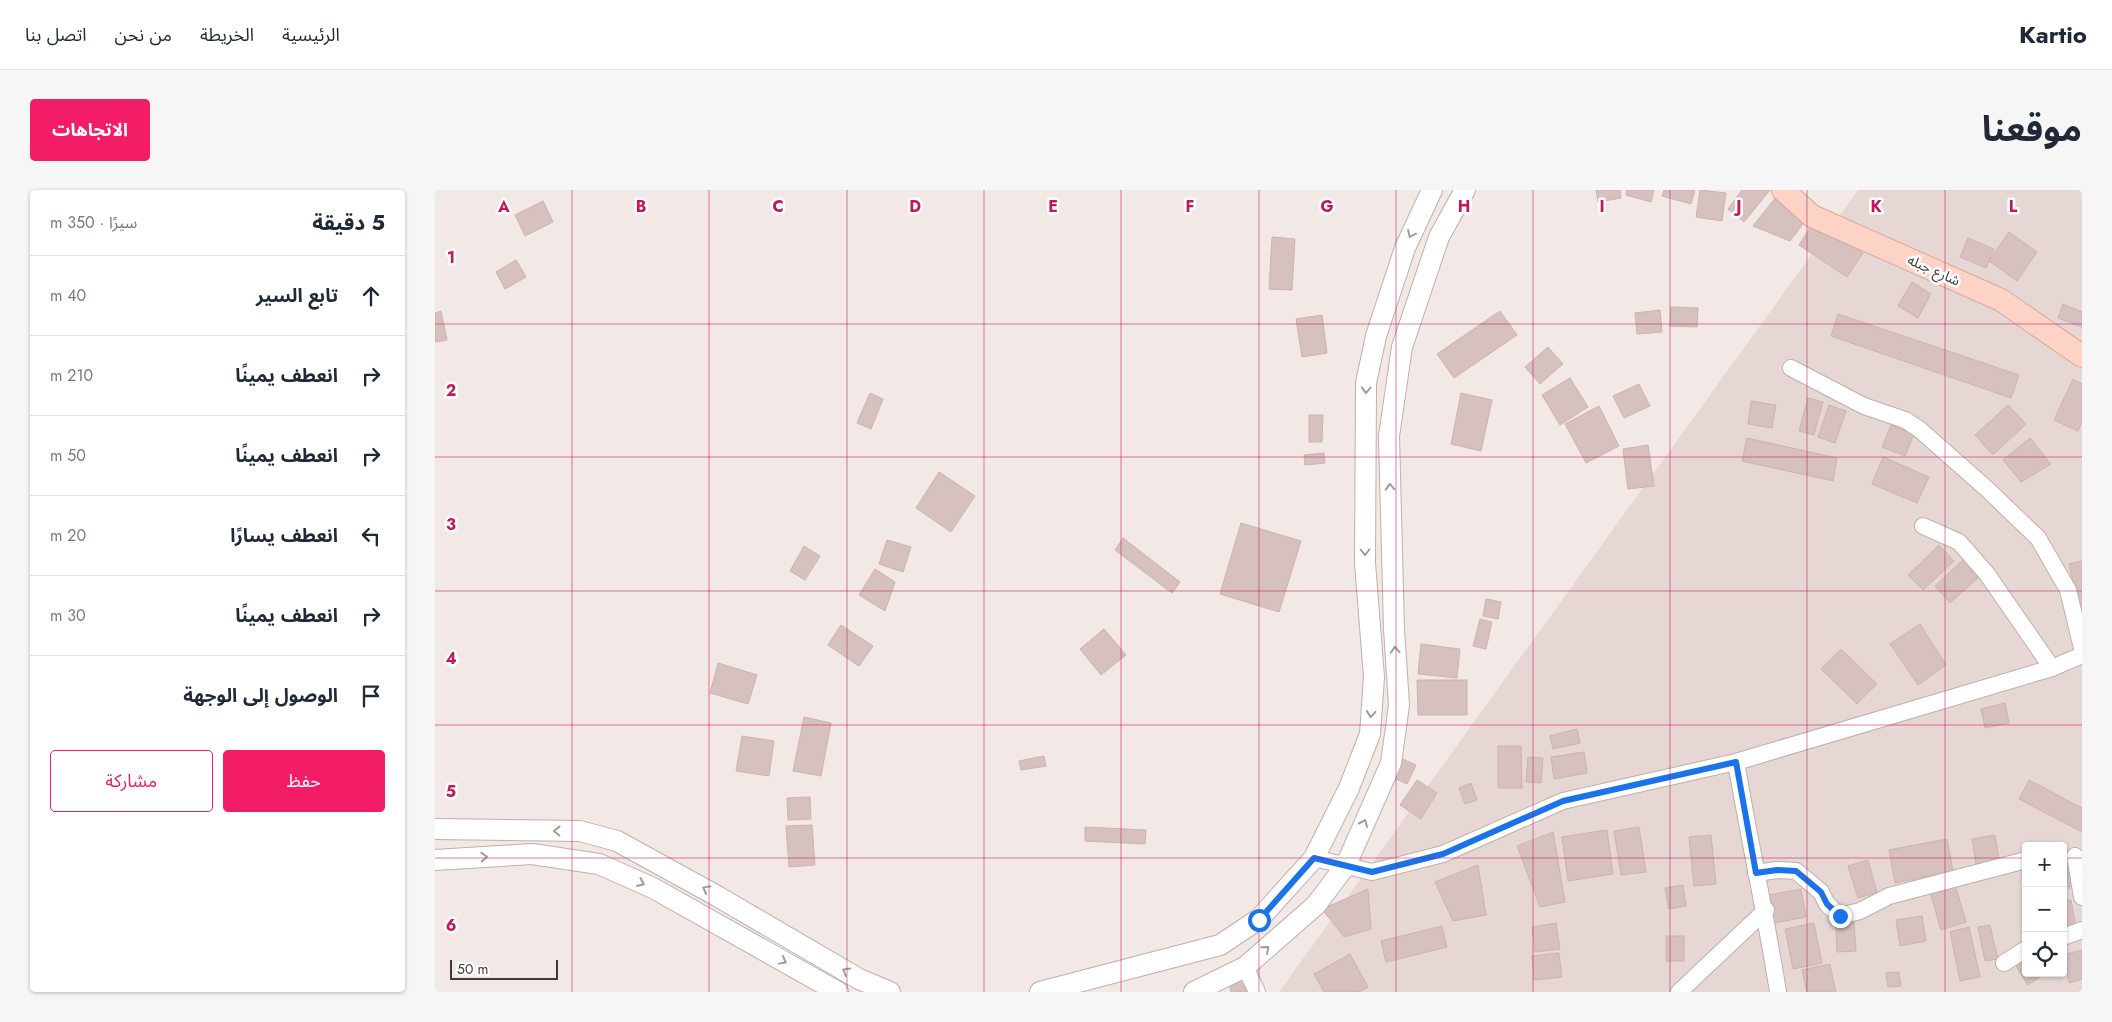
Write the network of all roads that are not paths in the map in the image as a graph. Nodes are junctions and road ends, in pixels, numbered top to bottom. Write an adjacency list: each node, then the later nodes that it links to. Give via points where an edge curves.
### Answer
1 (1432, 190): 13 (street, one-way to 13, via 1405,248 1376,336 1366,383 1365,563 1374,677 1369,734 1349,788)
2 (1465, 190): 16 (street, one-way to 2, via 1391,762 1399,705 1389,436 1402,346 1439,237)
3 (1783, 190): 4 (main road, شارع جبله, via 1812,216 2001,300)
4 (2082, 356)
5 (1791, 368): 7 (street, via 1864,406 1905,420 1987,489 2037,538 2068,590)
6 (1923, 526): 9 (street, via 1959,542 1987,574)
7 (2082, 648)
8 (2082, 655): 9 (street)
9 (2052, 668): 10 (street)
10 (1736, 762): 16 (street, via 1563,801 1443,854 1372,872); 17 (street)
11 (435, 829): 26 (street, one-way to 11, via 859,980 617,841 580,831)
12 (2073, 856): 18 (street)
13 (1314, 858): 16 (street); 27 (street, via 1259,920 1221,945)
14 (435, 860): 25 (street, one-way to 25, via 532,854 599,864 653,888)
15 (2022, 861): 17 (street, via 1889,896 1860,911 1840,916 1827,904 1821,892 1796,871)
16 (1346, 865): 24 (street, one-way to 16, via 1316,905)
17 (1756, 873): 19 (street)
18 (2082, 897)
19 (1765, 910): 30 (street); 31 (street)
20 (2082, 930): 21 (street)
21 (2067, 936)
22 (2022, 952): 23 (street)
23 (2004, 963)
24 (1245, 967): 28 (street); 29 (street)
25 (838, 992)
26 (890, 992)
27 (1040, 992)
28 (1194, 992)
29 (1257, 992)
30 (1679, 992)
31 (1778, 992)

